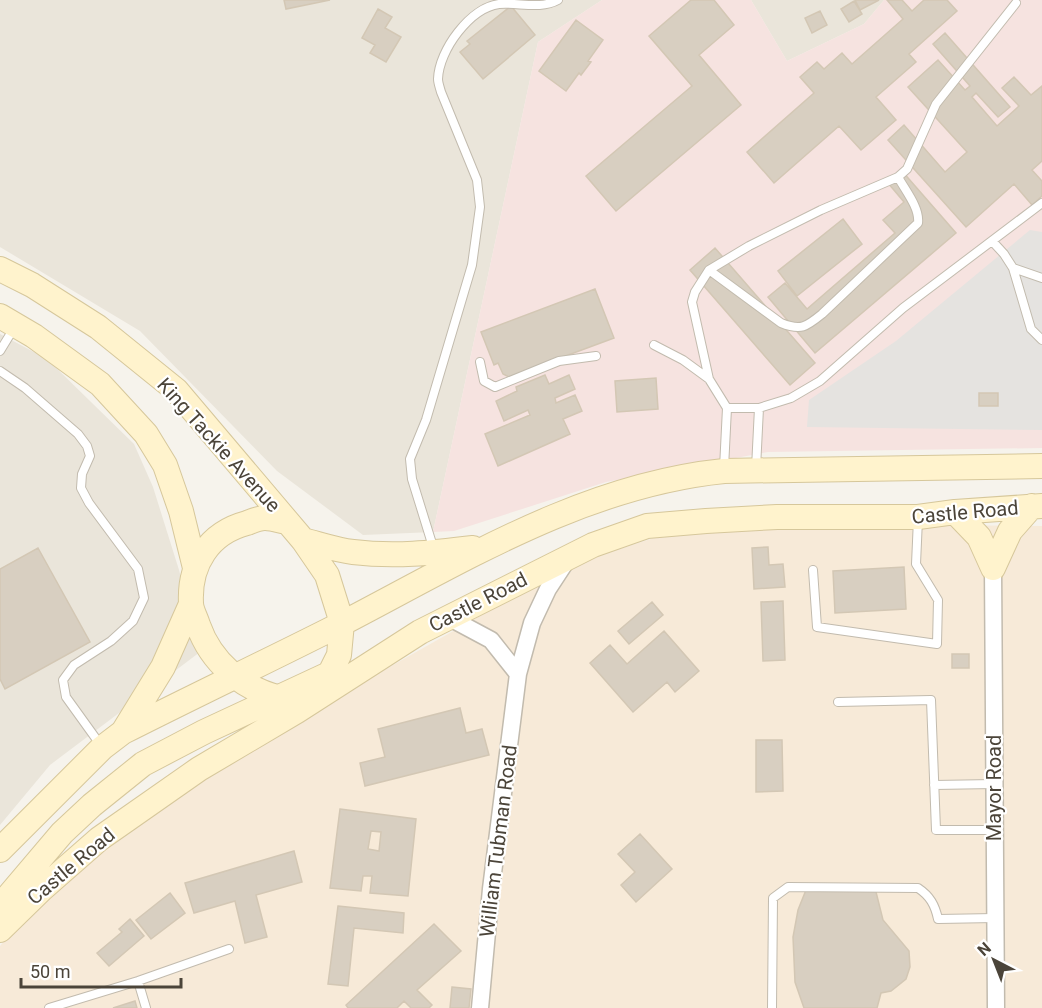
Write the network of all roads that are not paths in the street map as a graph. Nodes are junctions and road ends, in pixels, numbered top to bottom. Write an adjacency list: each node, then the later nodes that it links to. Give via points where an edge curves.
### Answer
1 (558, 0): 28 (lane, via 551,4 498,4 480,10 449,46 441,66 438,80 477,180 480,207 472,265 426,420 410,459 412,480)
2 (1016, 3): 3 (lane, via 936,104 907,169)
3 (898, 177): 8 (lane, via 821,210); 8 (lane, via 916,209 918,223 808,326 795,328 781,323)
4 (1042, 203): 5 (lane)
5 (993, 242): 6 (lane); 19 (lane, via 903,308 819,381 791,398)
6 (1012, 268): 9 (lane); 11 (lane, via 1031,329)
7 (0, 269): 26 (main road, King Tackie Avenue, via 98,327 176,390)
8 (709, 270): 17 (lane, via 692,302)
9 (1042, 278)
10 (8, 320): 13 (lane); 30 (main road, via 100,384 146,434 165,465 182,511)
11 (1042, 340)
12 (654, 345): 17 (lane)
13 (0, 351)
14 (596, 356): 15 (lane, via 559,361 495,387 484,381)
15 (480, 362)
16 (0, 371): 43 (lane, via 82,439 90,456 81,488 138,569 144,598 133,621 74,665 63,680 66,698)
17 (709, 379): 18 (lane)
18 (727, 408): 19 (lane); 21 (lane)
19 (759, 408): 22 (lane)
20 (1042, 466): 22 (main road, Castle Road)
21 (724, 471): 22 (main road, Castle Road); 27 (main road, Castle Road, via 642,485)
22 (756, 471)
23 (1037, 506): 24 (main road, Castle Road); 31 (main road, via 1010,531)
24 (955, 512): 25 (main road, Castle Road); 31 (main road, via 980,537)
25 (918, 517): 29 (main road, Castle Road, via 777,517 647,526); 32 (lane, via 916,564 938,600 937,644 818,627)
26 (295, 531): 28 (main road, via 350,552); 30 (main road, via 265,518 224,531 205,550); 35 (main road, via 327,575)
27 (490, 545): 28 (main road); 35 (main road, Castle Road)
28 (435, 553)
29 (570, 556): 34 (main road, Castle Road); 37 (street, William Tubman Road, via 532,623)
30 (195, 568): 33 (main road)
31 (993, 568): 44 (street, Mayor Road)
32 (813, 570)
33 (191, 604): 39 (main road, via 215,659); 42 (main road, via 163,667)
34 (448, 616): 36 (main road, Castle Road); 37 (street, via 491,640)
35 (342, 623): 38 (main road, via 339,655); 39 (main road, Castle Road)
36 (420, 632): 38 (main road); 50 (main road, Castle Road, via 143,807 91,847)
37 (518, 674): 55 (street, William Tubman Road)
38 (329, 675): 40 (main road)
39 (235, 676): 40 (main road, via 264,694); 42 (main road, Castle Road)
40 (281, 698): 48 (main road, via 143,764 62,834)
41 (838, 702): 45 (lane, via 931,700)
42 (123, 732): 43 (main road, Castle Road)
43 (102, 748): 47 (main road, Castle Road)
44 (994, 784): 45 (lane); 46 (street, Mayor Road)
45 (934, 785): 46 (lane, via 936,830)
46 (994, 830): 49 (street, Mayor Road)
47 (0, 850)
48 (0, 906)
49 (995, 918): 56 (lane, via 938,919 931,899 918,888 788,887 773,898); 57 (street, Mayor Road)
50 (0, 930)
51 (229, 950): 52 (lane)
52 (138, 981): 53 (lane); 54 (lane)
53 (49, 1008)
54 (146, 1008)
55 (480, 1008)
56 (772, 1008)
57 (996, 1008)

